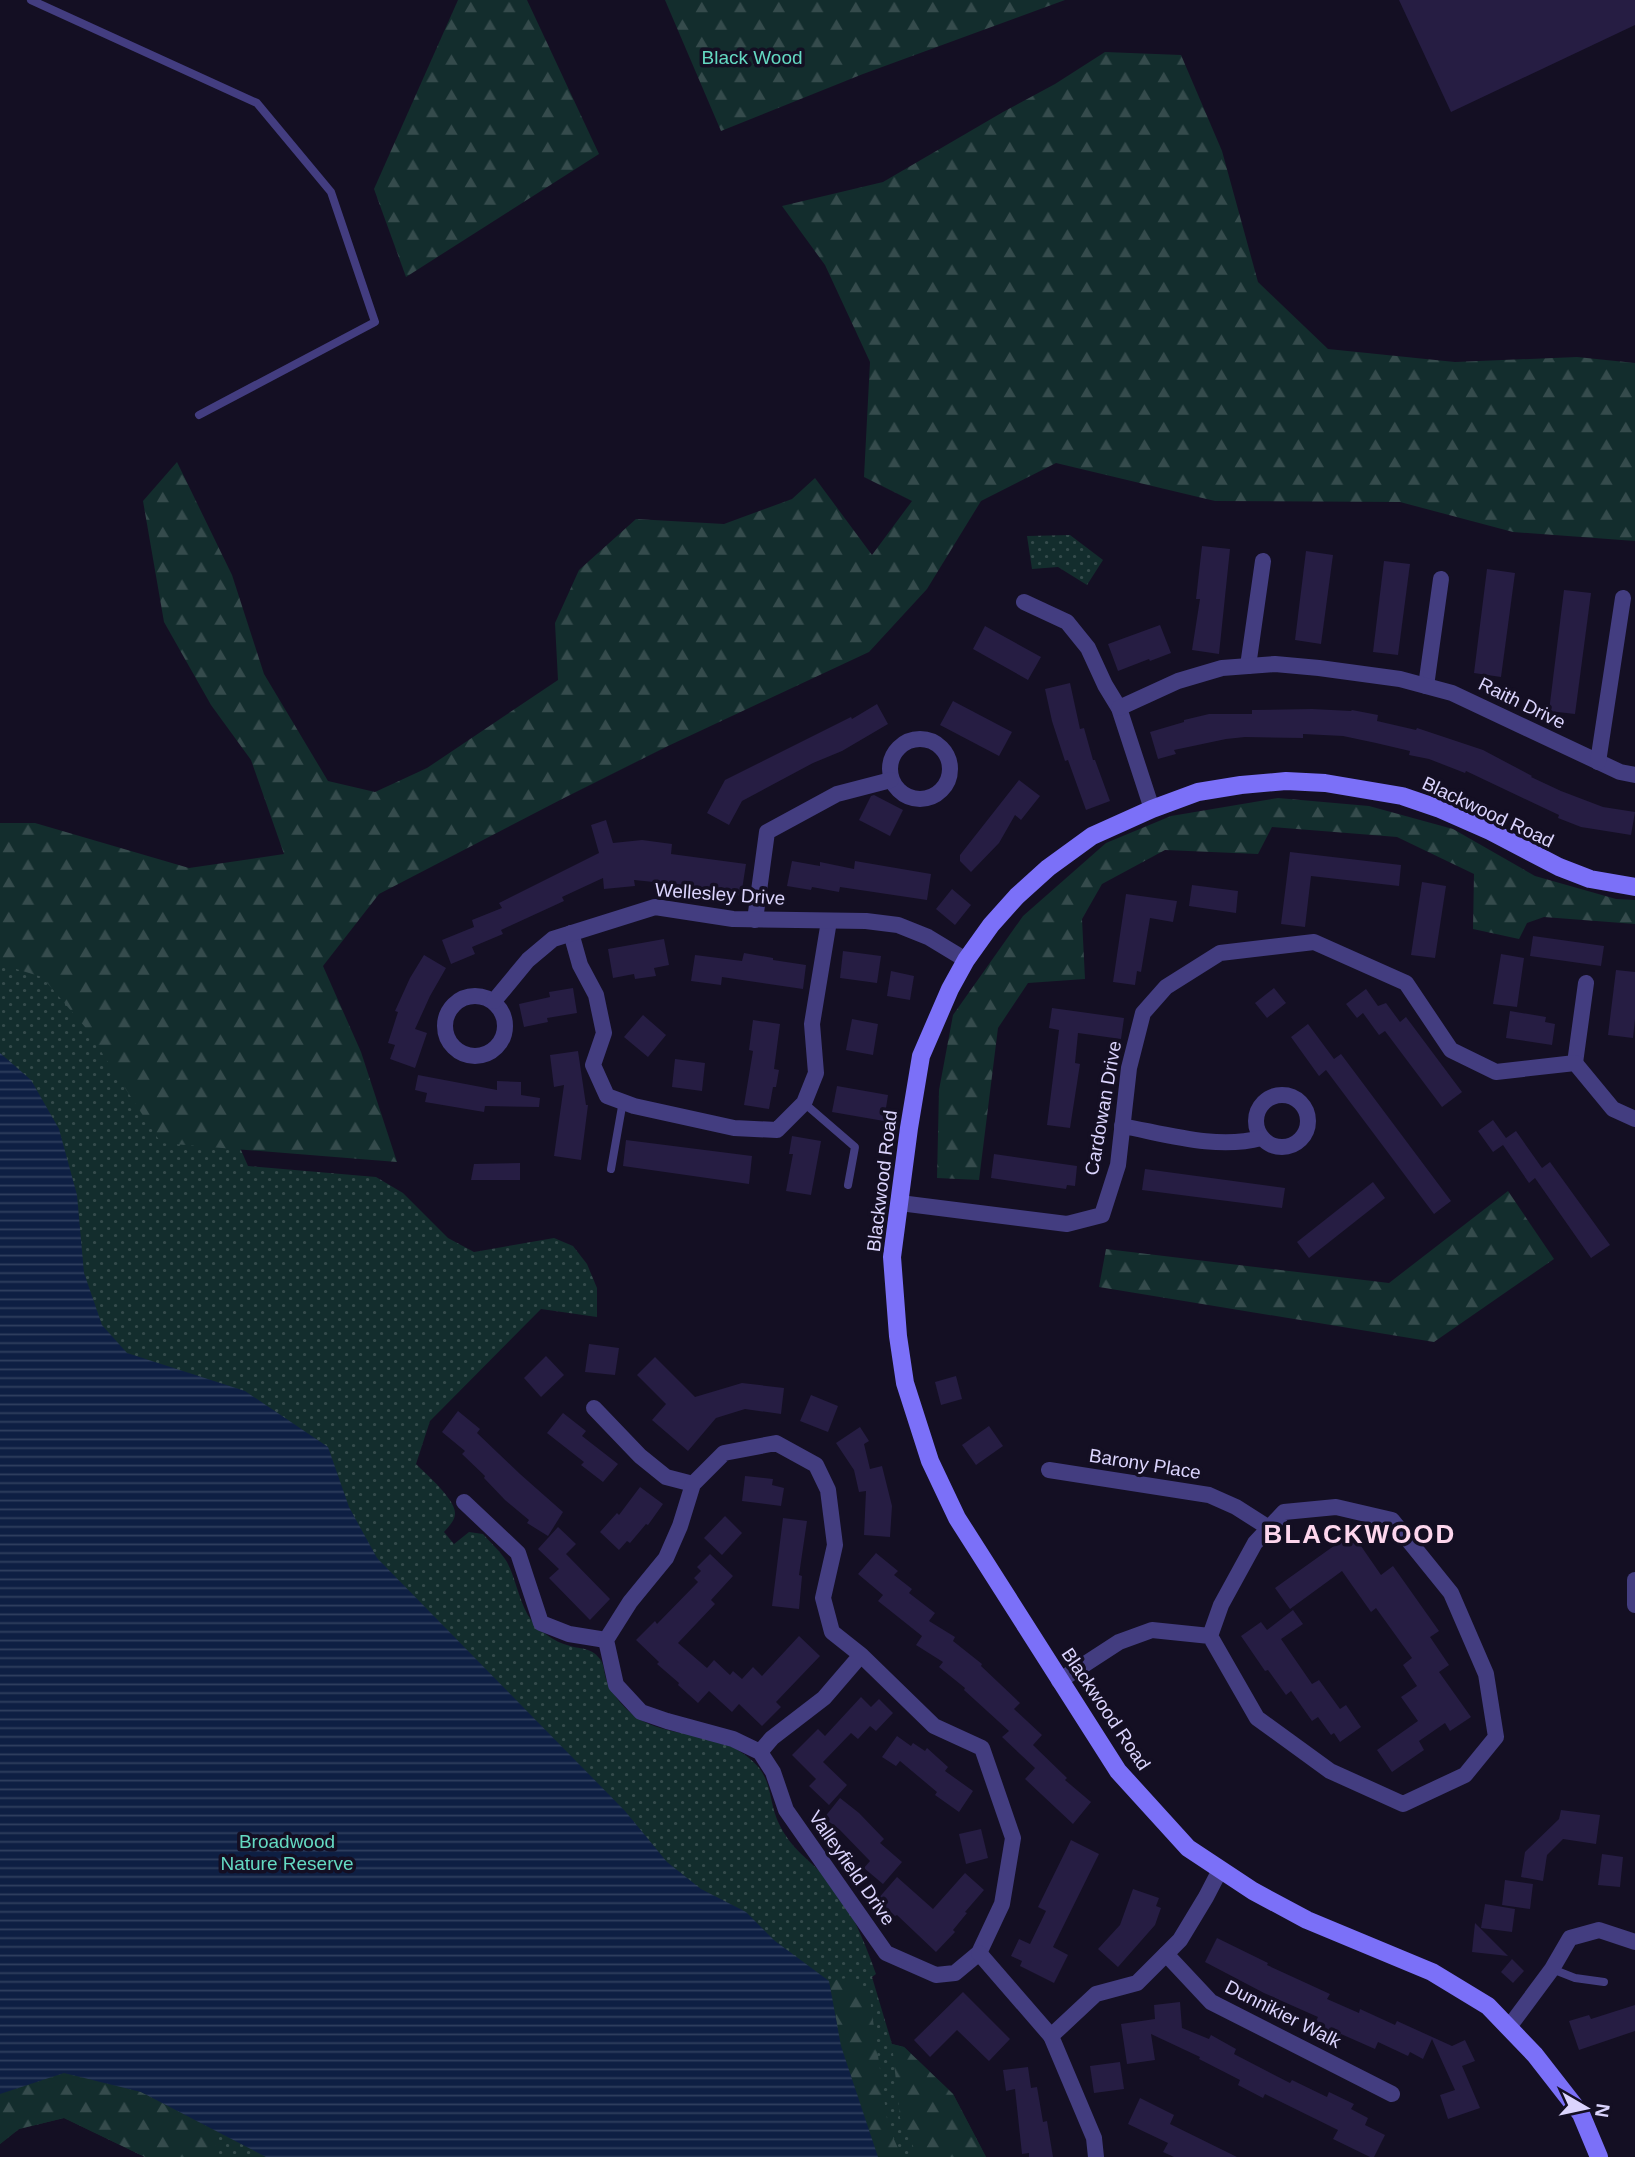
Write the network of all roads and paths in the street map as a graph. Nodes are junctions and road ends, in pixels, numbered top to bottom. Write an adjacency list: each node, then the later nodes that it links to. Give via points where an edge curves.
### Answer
1 (31, 0): 2 (lane, via 257,103 331,191 375,322)
2 (199, 415)
3 (1263, 561): 7 (street)
4 (1441, 579): 8 (street)
5 (1623, 598): 10 (street)
6 (1024, 602): 9 (street, via 1067,622 1088,648)
7 (1248, 666): 8 (street, Raith Drive, via 1319,667); 9 (street, Raith Drive, via 1178,681)
8 (1426, 686): 10 (street, Raith Drive, via 1452,693)
9 (1119, 708): 13 (street)
10 (1598, 762): 11 (street, Raith Drive)
11 (1635, 775)
12 (891, 780): 15 (street, via 836,793 768,832)
13 (1152, 809): 14 (street, Blackwood Road, via 1198,792 1241,785 1286,781 1363,788 1440,808 1590,879); 18 (street, Blackwood Road, via 1092,836 1048,868 991,925)
14 (1635, 887)
15 (755, 920): 16 (street, Wellesley Drive); 17 (street, Wellesley Drive, via 655,906)
16 (829, 920): 18 (street, Wellesley Drive, via 898,925); 23 (street, via 812,1024 816,1073)
17 (570, 933): 20 (street, Wellesley Drive, via 554,939 528,960); 22 (street, via 596,995 604,1033 593,1065 607,1096)
18 (966, 960): 29 (street, Blackwood Road, via 921,1056)
19 (1586, 983): 21 (street)
20 (494, 1001)
21 (1575, 1063): 24 (street, via 1613,1109); 25 (street, Cardowan Drive, via 1496,1072 1451,1050 1406,983 1314,942 1220,953 1166,987 1143,1013 1129,1068)
22 (623, 1101): 23 (street, via 734,1128 777,1130); 27 (lane)
23 (804, 1103): 28 (lane, via 855,1147)
24 (1635, 1119)
25 (1122, 1126): 26 (street, via 1243,1143); 29 (street, Cardowan Drive, via 1118,1165 1102,1215 1067,1223)
26 (1261, 1138)
27 (611, 1169)
28 (848, 1185)
29 (900, 1203): 40 (street, Blackwood Road, via 892,1257 898,1336 905,1383 930,1461 957,1518)
30 (594, 1408): 32 (street, via 666,1477)
31 (1049, 1470): 34 (street, Barony Place, via 1209,1495)
32 (693, 1484): 38 (street, Valleyfield Drive, via 666,1558); 39 (street, Valleyfield Drive, via 724,1454 776,1443 816,1465 828,1490 835,1545 823,1598 832,1632)
33 (464, 1502): 38 (street, via 518,1553 541,1623 569,1634)
34 (1269, 1528): 37 (street, via 1255,1543); 37 (street, via 1284,1512 1336,1507 1392,1520 1451,1593 1486,1674 1496,1737 1465,1775 1403,1804 1330,1771 1257,1718)
35 (1635, 1580): 36 (street)
36 (1635, 1605)
37 (1210, 1636): 40 (street, via 1152,1630 1119,1642)
38 (606, 1640): 41 (street, via 616,1685 642,1712 733,1739)
39 (861, 1655): 41 (street, via 824,1698); 44 (street, Valleyfield Drive, via 934,1726 982,1748 1013,1838 1002,1904)
40 (1059, 1681): 42 (street, Blackwood Road, via 1118,1771 1188,1848)
41 (760, 1752): 44 (street, Valleyfield Drive, via 773,1772 786,1810 886,1953 936,1975 955,1973)
42 (1220, 1870): 45 (street, via 1180,1940); 48 (street, Blackwood Road, via 1307,1920 1432,1972 1488,2006)
43 (1635, 1942): 46 (street, via 1599,1930 1570,1938)
44 (979, 1953): 49 (street)
45 (1166, 1954): 49 (street, via 1137,1983 1096,1994); 50 (street, Dunnikier Walk, via 1211,2002)
46 (1552, 1969): 47 (lane); 48 (street)
47 (1604, 1982)
48 (1510, 2027): 52 (street, Blackwood Road, via 1581,2114)
49 (1051, 2036): 51 (street, via 1094,2138)
50 (1392, 2094)
51 (1096, 2157)
52 (1599, 2157)

